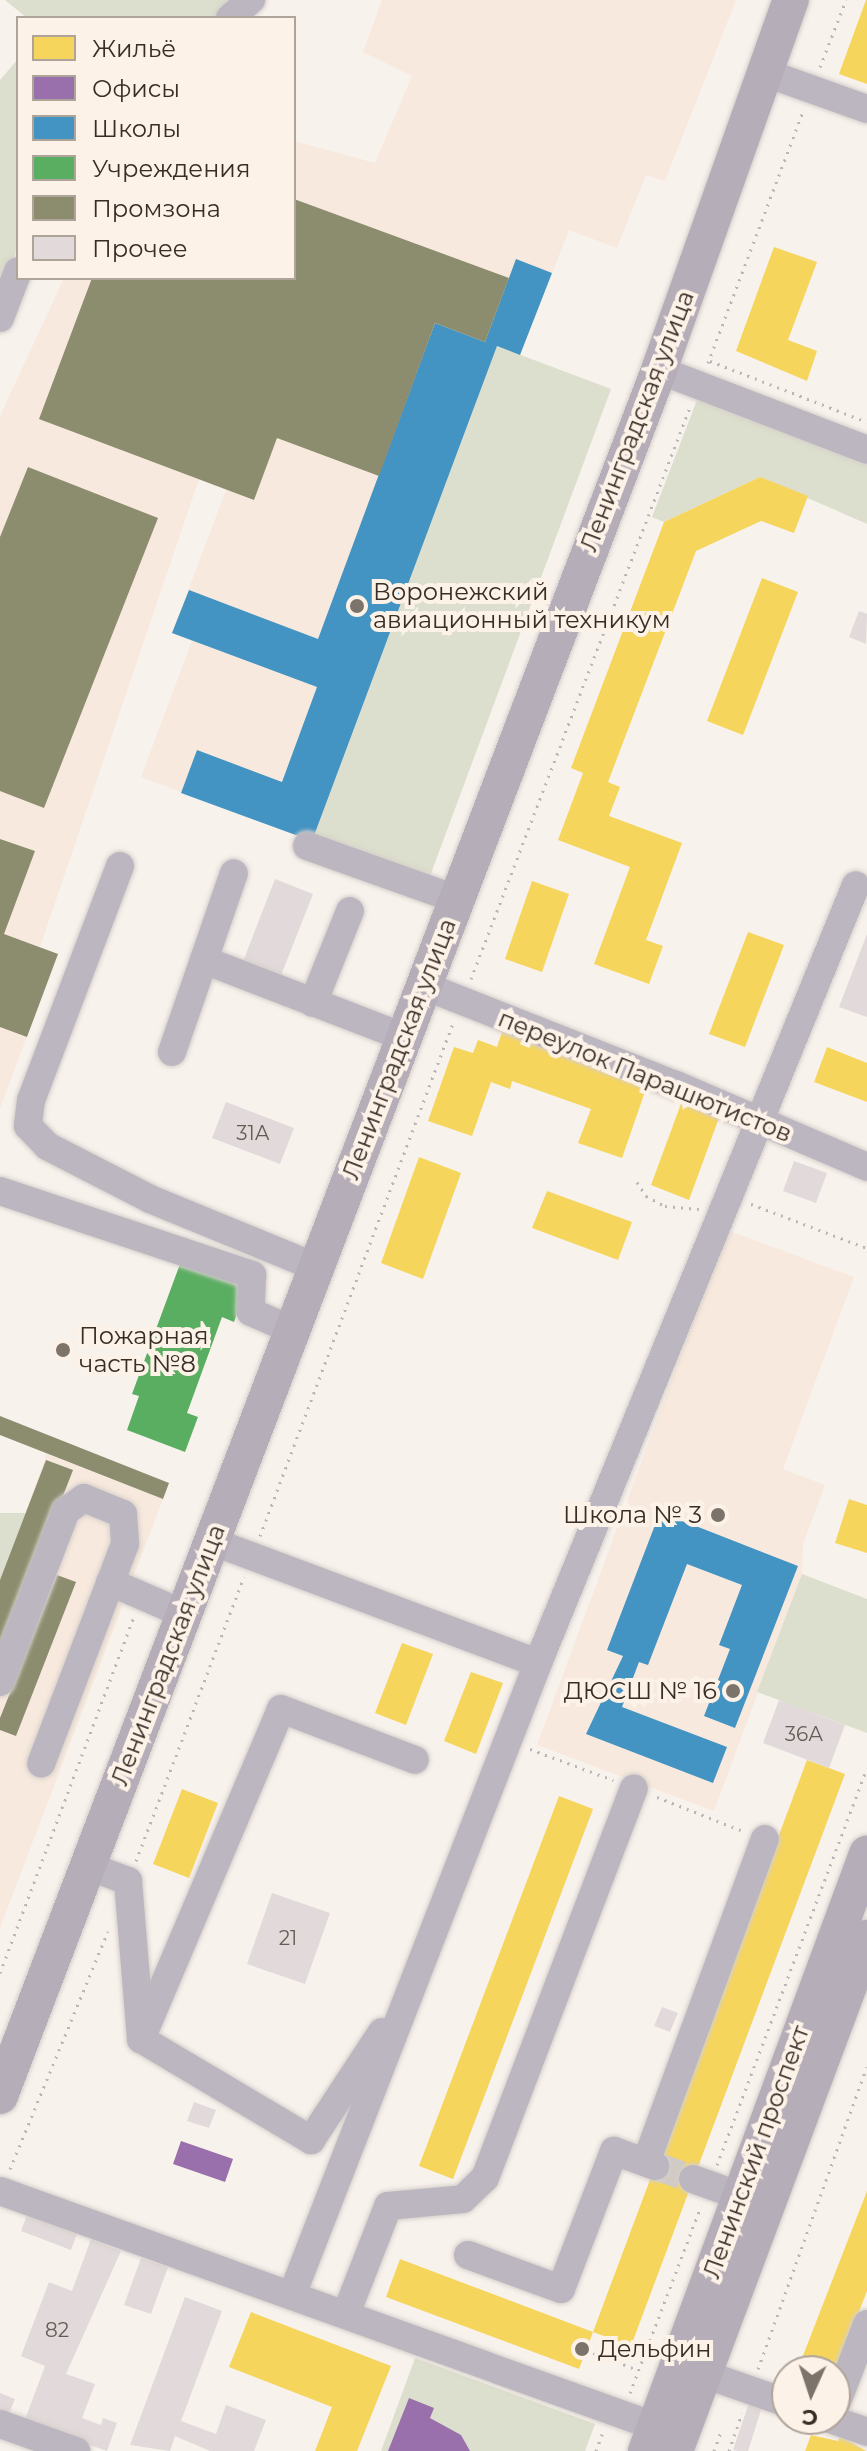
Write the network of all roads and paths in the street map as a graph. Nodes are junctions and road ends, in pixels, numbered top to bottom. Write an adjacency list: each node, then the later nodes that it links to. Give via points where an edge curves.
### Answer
1 (251, 0): 4 (street)
2 (791, 0): 5 (main road, Ленинградская улица)
3 (846, 0): 6 (path)
4 (232, 16)
5 (763, 72): 6 (street); 10 (main road, Ленинградская улица)
6 (812, 90): 7 (street); 11 (path)
7 (867, 109)
8 (16, 276): 9 (street)
9 (0, 318)
10 (659, 370): 11 (street); 18 (main road, Ленинградская улица)
11 (704, 373): 12 (path); 13 (street); 22 (path)
12 (867, 422)
13 (867, 450)
14 (307, 846): 18 (street)
15 (120, 866): 32 (street, via 31,1100 28,1126 47,1146 150,1199)
16 (234, 873): 20 (street)
17 (856, 885): 26 (street)
18 (456, 899): 21 (main road, Ленинградская улица)
19 (350, 911): 23 (street)
20 (204, 960): 23 (street); 25 (street)
21 (422, 985): 22 (street, переулок Парашютистов); 24 (main road, Ленинградская улица)
22 (462, 1001): 26 (street, переулок Парашютистов); 35 (path, via 411,1123)
23 (313, 1003): 24 (street)
24 (404, 1037): 32 (main road, Ленинградская улица)
25 (172, 1052)
26 (761, 1124): 27 (street, переулок Парашютистов); 30 (street)
27 (867, 1167)
28 (637, 1182): 30 (path, via 646,1196 685,1211)
29 (0, 1191): 33 (street, via 252,1275 251,1312)
30 (730, 1197): 31 (path); 39 (street)
31 (867, 1248)
32 (316, 1267): 33 (main road, Ленинградская улица)
33 (292, 1330): 34 (main road, Ленинградская улица)
34 (211, 1541): 35 (street); 38 (main road, Ленинградская улица)
35 (252, 1556): 39 (street); 48 (path)
36 (110, 1582): 37 (street); 40 (street, via 125,1544 123,1514 84,1498 71,1503); 42 (street)
37 (142, 1595): 38 (street); 51 (path)
38 (184, 1614): 47 (main road, Ленинградская улица)
39 (538, 1663): 53 (street)
40 (0, 1682)
41 (415, 1760): 54 (street, via 281,1709)
42 (41, 1764)
43 (867, 1768): 57 (path)
44 (634, 1788): 61 (street, via 485,2178 463,2199 388,2206)
45 (765, 1839): 59 (street, via 651,2164 614,2151 561,2289)
46 (867, 1854): 57 (main road, Ленинский проспект)
47 (88, 1866): 48 (street); 56 (main road, Ленинградская улица)
48 (128, 1881): 54 (street)
49 (110, 1926): 58 (path)
50 (867, 1938): 52 (main road, Ленинский проспект)
51 (0, 1973)
52 (860, 1977): 66 (main road, Ленинский проспект)
53 (413, 1984): 54 (street, via 311,2140); 60 (street)
54 (141, 2039)
55 (867, 2067): 67 (path)
56 (0, 2096)
57 (714, 2186): 65 (path); 71 (main road, Ленинский проспект)
58 (0, 2191): 60 (street)
59 (468, 2255)
60 (292, 2295): 61 (street)
61 (346, 2314): 71 (street)
62 (867, 2324): 64 (street)
63 (586, 2350): 65 (path)
64 (851, 2366)
65 (638, 2370): 71 (path)
66 (704, 2374): 67 (street); 71 (main road, Ленинский проспект)
67 (751, 2389): 68 (street); 74 (path)
68 (771, 2397)
69 (0, 2424): 72 (street)
70 (722, 2429): 73 (path)
71 (649, 2435)
72 (76, 2451)
73 (714, 2451)
74 (729, 2451)

